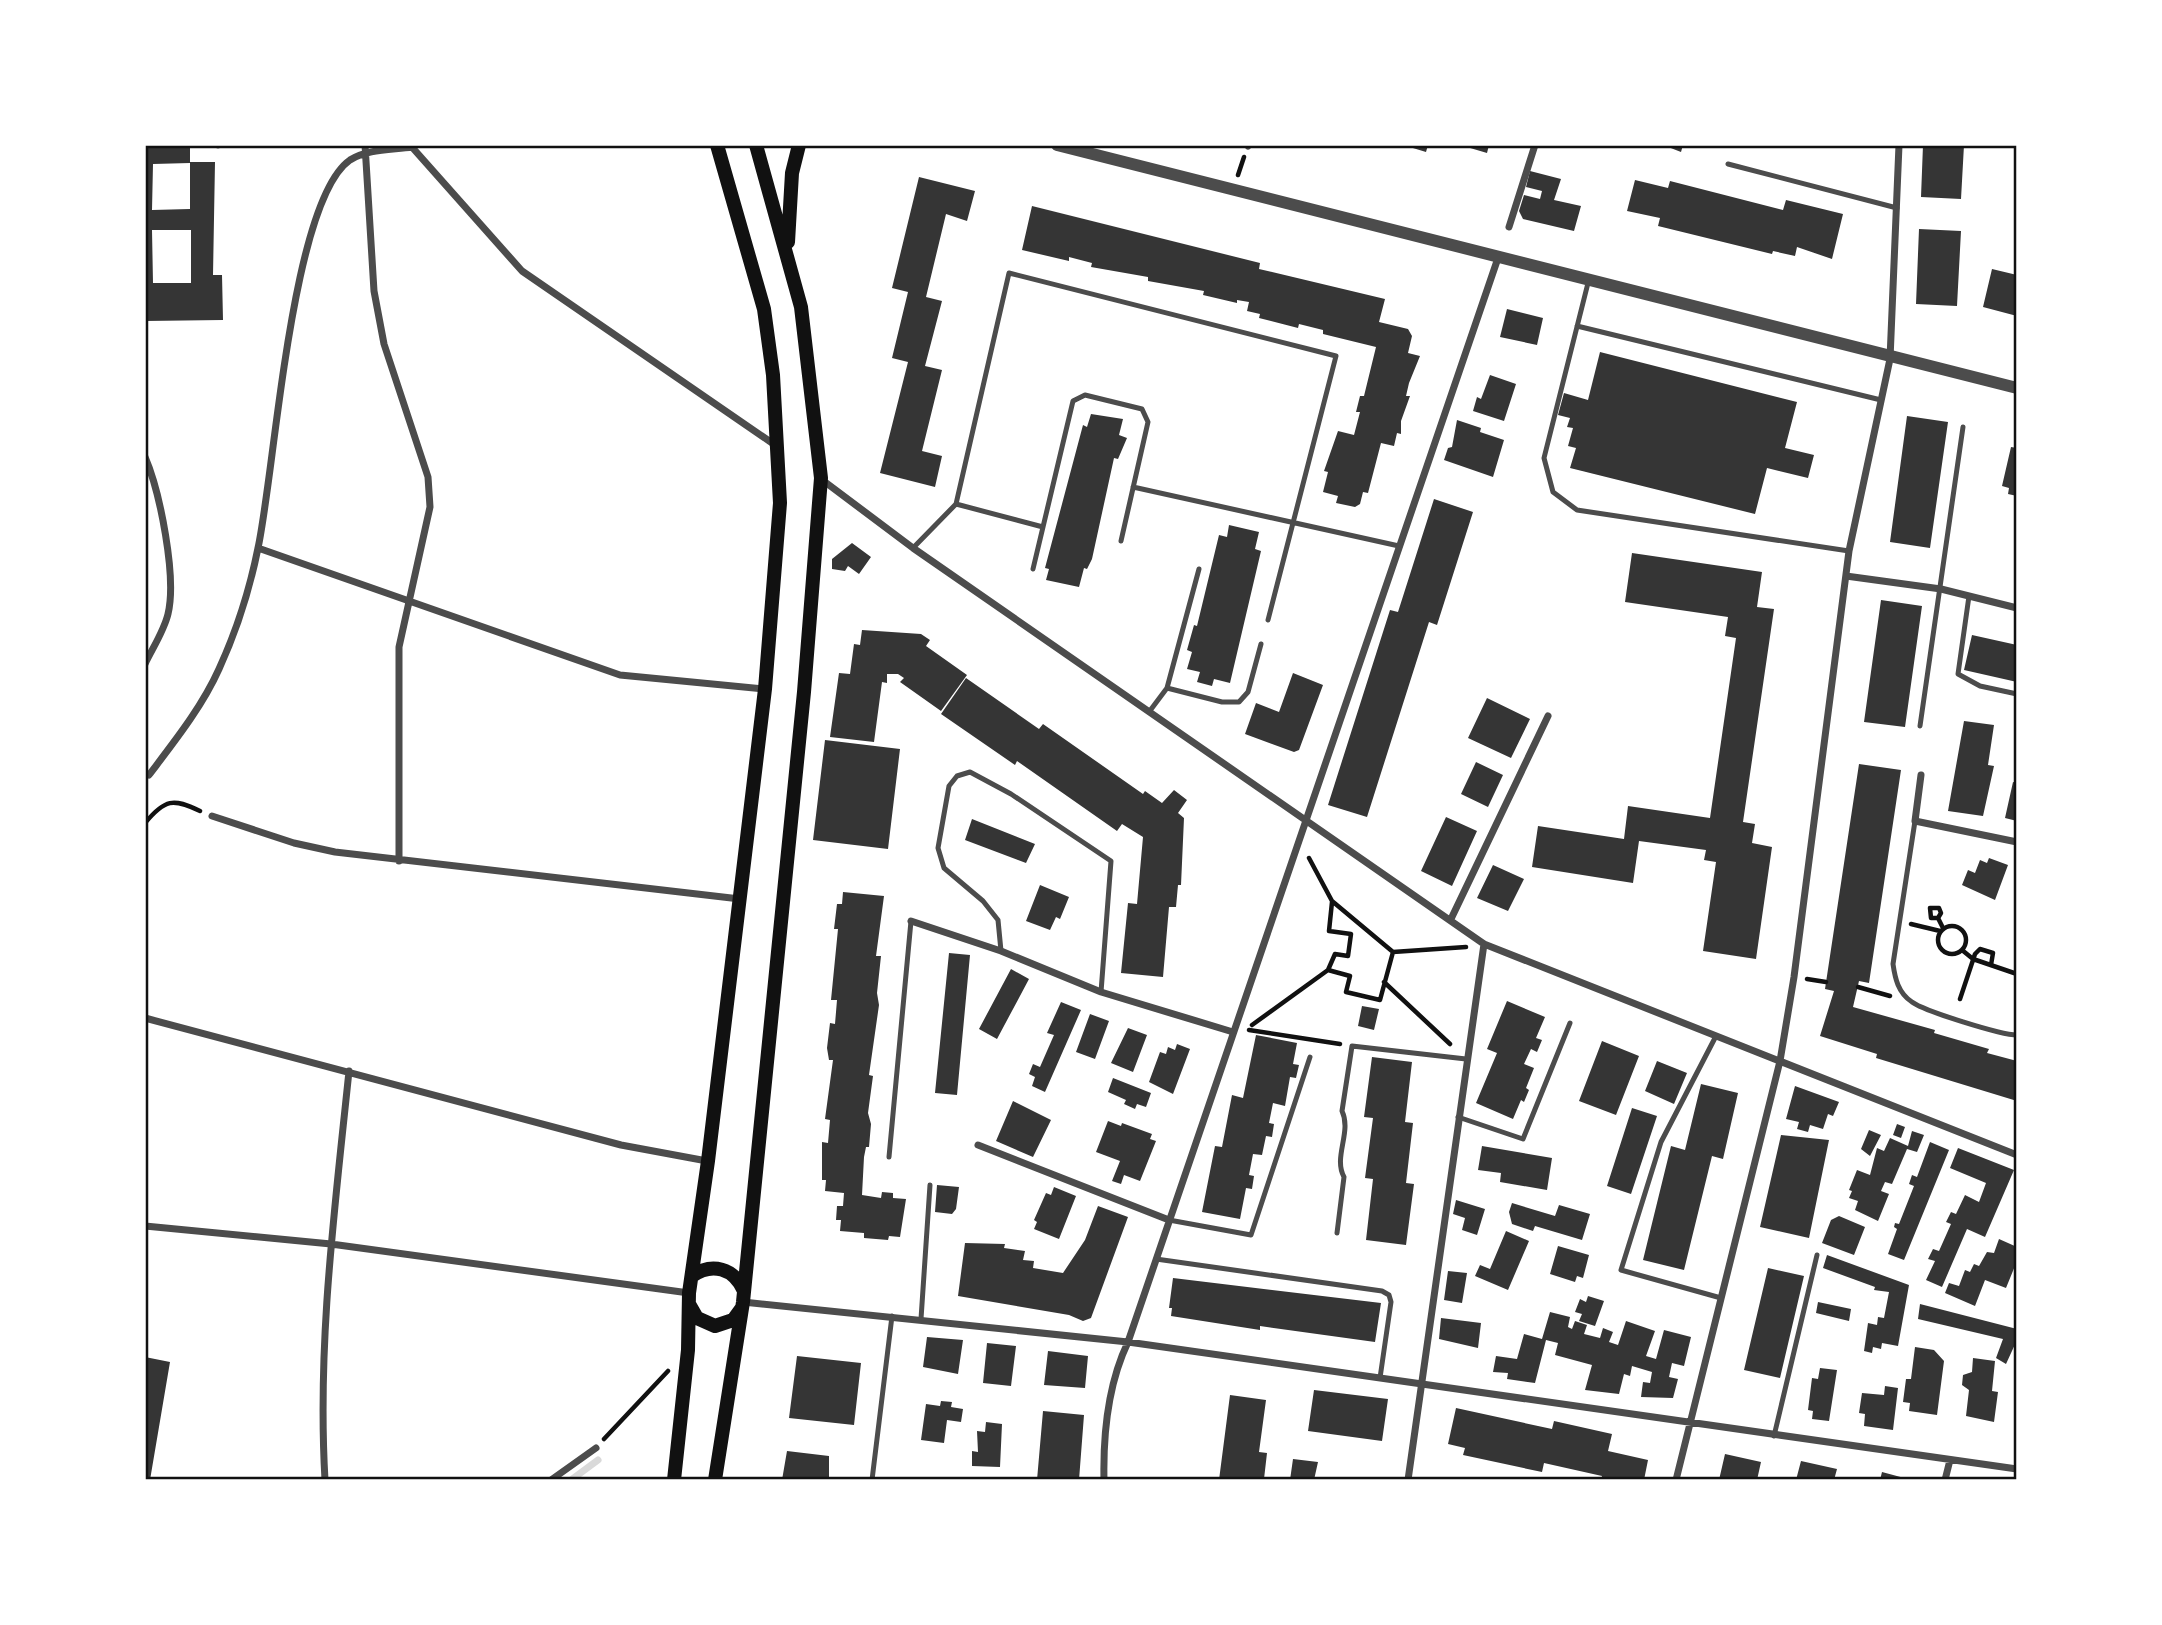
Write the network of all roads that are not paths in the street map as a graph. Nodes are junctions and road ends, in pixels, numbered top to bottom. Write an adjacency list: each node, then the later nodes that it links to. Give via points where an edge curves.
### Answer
1 (717, 145): 20 (main road, via 764,309)
2 (756, 145): 13 (main road)
3 (799, 145): 13 (main road, via 792,173)
4 (1057, 145): 12 (street)
5 (1535, 145): 11 (street)
6 (1899, 145): 10 (street)
7 (411, 146): 8 (street); 20 (street, via 522,271)
8 (366, 149): 29 (street, via 349,161 324,196 311,226); 37 (street, via 374,290 382,331 428,477 430,507)
9 (1728, 164): 10 (lane)
10 (1897, 208): 16 (street)
11 (1509, 227)
12 (1499, 255): 14 (street); 28 (street)
13 (788, 257): 22 (main road, via 801,307)
14 (1589, 279): 15 (lane); 16 (street)
15 (1577, 326): 18 (lane); 31 (lane, via 1544,458 1553,492 1562,502 1577,510)
16 (1890, 359): 17 (street); 18 (street)
17 (2017, 388)
18 (1881, 400): 31 (street)
19 (1964, 427): 35 (lane)
20 (779, 447): 43 (main road, via 779,516)
21 (145, 457): 41 (street, via 155,479 168,561 168,614)
22 (821, 478): 30 (street); 85 (main road)
23 (1133, 487): 25 (lane); 26 (lane, via 1148,422 1142,409 1085,395 1073,401); 27 (lane)
24 (956, 504): 25 (lane, via 1009,273 1336,356); 26 (lane); 30 (lane)
25 (1294, 523): 28 (lane); 39 (lane)
26 (1043, 527): 32 (lane)
27 (1121, 541)
28 (1399, 546): 51 (street)
29 (258, 548): 37 (street); 48 (street, via 219,670)
30 (914, 548): 45 (street)
31 (1849, 551): 34 (street)
32 (1032, 569)
33 (1199, 569): 42 (lane)
34 (1846, 576): 35 (street); 68 (street)
35 (1941, 589): 36 (street); 47 (lane)
36 (1969, 596): 38 (street); 44 (lane, via 1958,674 1980,686)
37 (408, 601): 43 (street, via 620,675); 54 (street, via 399,646)
38 (2017, 608)
39 (1268, 620)
40 (1261, 644): 42 (lane, via 1248,692 1239,702)
41 (145, 664)
42 (1167, 688): 45 (lane)
43 (765, 689): 55 (main road)
44 (2017, 694)
45 (1149, 712): 51 (street)
46 (1548, 716): 56 (street)
47 (1920, 726)
48 (149, 775)
49 (1922, 775): 52 (street)
50 (212, 816): 54 (street, via 294,843)
51 (1306, 821): 56 (street); 63 (street)
52 (1915, 821): 53 (street); 64 (lane, via 1895,980 1911,1002)
53 (2017, 842)
54 (399, 861): 55 (street)
55 (740, 900): 74 (main road)
56 (1451, 919): 58 (street)
57 (911, 921): 59 (street); 73 (lane)
58 (1484, 944): 65 (street); 67 (street)
59 (1001, 951): 60 (street); 60 (lane, via 998,920 944,868 938,848 948,786 957,776 970,772 1002,788 1111,861)
60 (1101, 992): 63 (street)
61 (145, 1018): 69 (street)
62 (1570, 1023): 70 (lane, via 1522,1139)
63 (1233, 1032): 76 (street)
64 (2017, 1035)
65 (1716, 1036): 68 (street); 84 (lane, via 1661,1142 1621,1270)
66 (1310, 1057): 76 (lane, via 1251,1235)
67 (1466, 1059): 70 (street); 78 (lane, via 1352,1046 1342,1111 1346,1120 1340,1170 1344,1177)
68 (1780, 1061): 72 (street); 84 (street)
69 (349, 1071): 74 (street, via 621,1145); 79 (street)
70 (1458, 1117): 90 (street)
71 (978, 1145): 76 (street)
72 (2017, 1155)
73 (889, 1157)
74 (708, 1161): 82 (main road)
75 (930, 1185): 87 (lane)
76 (1169, 1220): 81 (street)
77 (145, 1226): 79 (street)
78 (1337, 1233)
79 (331, 1244): 83 (street); 96 (street, via 321,1394)
80 (1817, 1255): 92 (lane)
81 (1156, 1259): 88 (street); 89 (lane, via 1382,1291 1391,1302)
82 (692, 1276): 83 (main road); 85 (main road, via 707,1268 721,1269 737,1279)
83 (689, 1298): 85 (main road, via 697,1318 715,1326 733,1320); 98 (main road)
84 (1721, 1298): 91 (street)
85 (743, 1301): 86 (street); 99 (main road)
86 (892, 1316): 87 (street); 100 (lane)
87 (921, 1319): 88 (street)
88 (1128, 1342): 89 (street); 101 (street, via 1114,1371)
89 (1380, 1378): 90 (street)
90 (1421, 1384): 91 (street); 102 (street)
91 (1689, 1424): 92 (street); 103 (street)
92 (1774, 1436): 94 (street)
93 (596, 1448): 97 (street)
94 (1950, 1460): 95 (street); 104 (street)
95 (2017, 1469)
96 (325, 1480)
97 (551, 1480)
98 (674, 1480)
99 (715, 1480)
100 (872, 1480)
101 (1104, 1480)
102 (1408, 1480)
103 (1676, 1480)
104 (1945, 1480)

